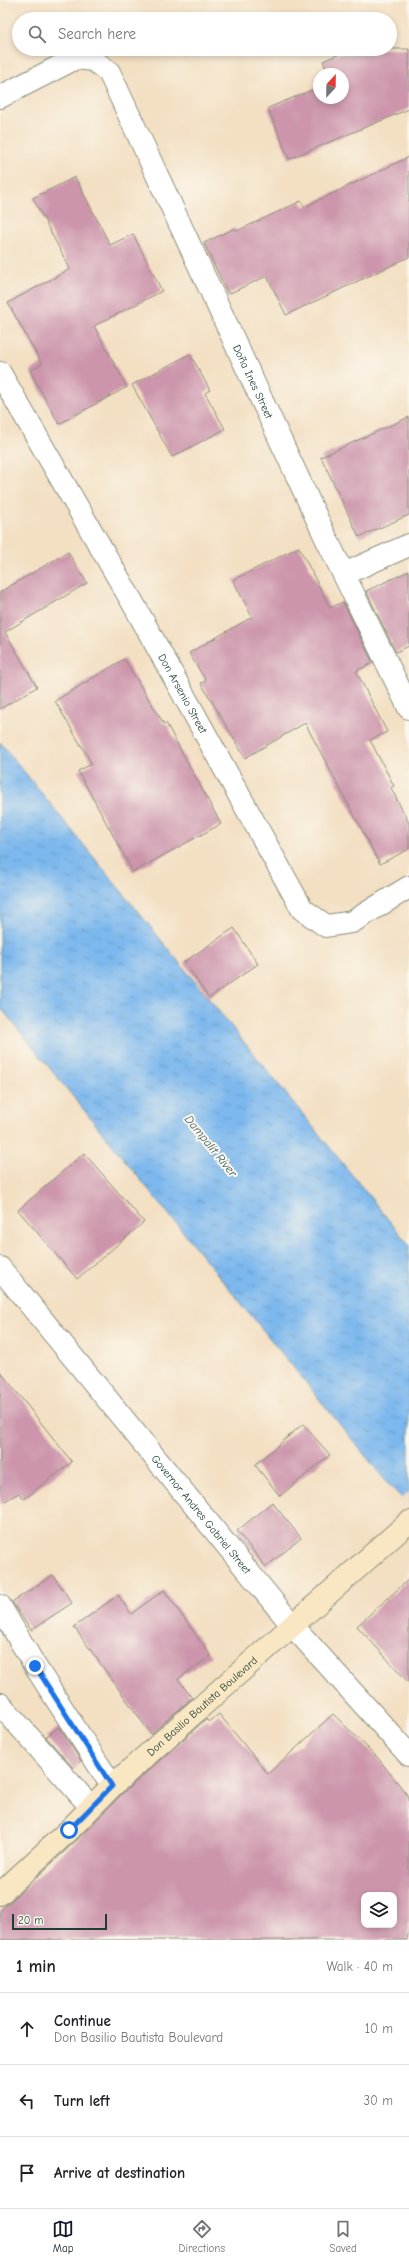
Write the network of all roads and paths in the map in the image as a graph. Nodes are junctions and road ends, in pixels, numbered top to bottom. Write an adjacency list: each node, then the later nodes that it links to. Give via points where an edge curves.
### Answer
1 (0, 97): 4 (street, Doña Ines Street, via 76,58 93,60 109,72)
2 (0, 373): 6 (street, Don Arsenio Street, via 134,605 302,909 326,926 352,922)
3 (409, 545): 4 (street)
4 (344, 574): 5 (street, Doña Ines Street)
5 (409, 708)
6 (409, 888)
7 (0, 1268): 10 (street, Governor Andres Gabriel Street)
8 (404, 1527): 10 (main road, Don Basilio Bautista Boulevard)
9 (0, 1606): 13 (street)
10 (292, 1625): 12 (street, Governor Andres Gabriel Street); 13 (main road, Don Basilio Bautista Boulevard)
11 (0, 1704): 14 (street)
12 (409, 1756)
13 (112, 1786): 14 (main road, Don Basilio Bautista Boulevard)
14 (91, 1807): 15 (main road, Don Basilio Bautista Boulevard)
15 (0, 1894)

